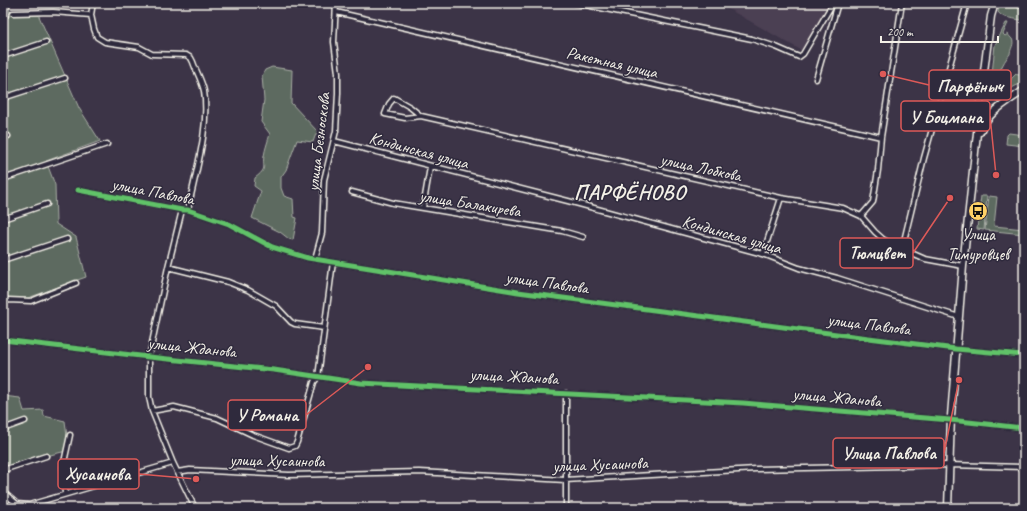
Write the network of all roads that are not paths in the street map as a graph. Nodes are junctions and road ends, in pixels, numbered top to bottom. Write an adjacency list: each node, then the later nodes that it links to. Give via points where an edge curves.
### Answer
1 (93, 3): 15 (street)
2 (279, 3): 11 (street)
3 (336, 3): 13 (street, улица Безноскова)
4 (576, 3): 5 (street, via 752,40 799,57)
5 (833, 3)
6 (838, 3): 19 (street)
7 (902, 3): 25 (street)
8 (967, 3): 42 (street)
9 (995, 3): 22 (main road)
10 (1019, 3): 12 (main road)
11 (298, 6)
12 (1024, 6)
13 (336, 12): 25 (street, Ракетная улица); 26 (street, улица Безноскова, via 334,42 338,93)
14 (13, 13): 15 (street, via 53,12)
15 (91, 15): 37 (street, via 97,37 105,42 139,47 152,54 186,55 191,58 204,89 205,112 202,142)
16 (46, 42): 17 (street)
17 (3, 56)
18 (65, 78): 21 (street)
19 (816, 79)
20 (1024, 90): 23 (main road)
21 (3, 98)
22 (980, 101): 23 (main road); 27 (main road)
23 (991, 114): 27 (main road, via 982,125)
24 (421, 116): 24 (street, улица Лобкова, via 394,98 385,114 405,118); 33 (street, улица Лобкова)
25 (881, 137): 38 (street, via 873,202)
26 (334, 141): 29 (street, Кондинская улица); 44 (street, улица Безноскова, via 324,180 322,233)
27 (977, 141): 47 (main road)
28 (106, 144): 30 (street)
29 (430, 167): 35 (street); 43 (street, Кондинская улица)
30 (3, 179)
31 (78, 190): 36 (street, улица Павлова)
32 (352, 192): 35 (street, улица Балакирева)
33 (781, 198): 38 (street, улица Лобкова, via 843,208); 43 (street)
34 (47, 204): 39 (street)
35 (423, 208): 40 (street, улица Балакирева, via 562,231)
36 (182, 210): 37 (street, улица Павлова); 48 (street)
37 (188, 210): 44 (street, улица Павлова, via 229,224 272,246)
38 (861, 216): 42 (street, улица Лобкова, via 884,240)
39 (3, 219)
40 (583, 237)
41 (67, 238): 45 (street)
42 (902, 249): 47 (street, улица Лобкова, via 925,259)
43 (764, 254): 51 (street, Кондинская улица, via 799,268)
44 (315, 259): 46 (street, улица Павлова)
45 (3, 260)
46 (333, 262): 52 (street); 54 (street, улица Павлова, via 518,292)
47 (963, 266): 51 (main road)
48 (168, 267): 52 (street, via 228,282 276,306 291,322); 56 (street)
49 (76, 283): 50 (street, via 31,301)
50 (3, 301)
51 (959, 317): 54 (main road)
52 (324, 328): 57 (street)
53 (3, 340): 56 (street, улица Жданова)
54 (956, 348): 55 (street, улица Павлова); 60 (main road)
55 (1024, 355)
56 (149, 357): 57 (street, улица Жданова); 59 (street, via 149,397)
57 (318, 377): 58 (street, улица Жданова, via 361,382); 59 (street, via 314,382 297,442 289,448 217,418 174,407)
58 (566, 393): 60 (street, улица Жданова, via 743,403); 71 (street)
59 (152, 411): 66 (street)
60 (950, 420): 62 (street, улица Жданова); 67 (main road)
61 (26, 422): 63 (street)
62 (1024, 428)
63 (3, 429)
64 (70, 435): 73 (street, via 63,467)
65 (46, 456): 69 (street)
66 (173, 463): 70 (street); 73 (street)
67 (949, 465): 68 (street, улица Хусаинова); 71 (street, улица Хусаинова, via 756,469); 76 (main road)
68 (1024, 468)
69 (3, 470)
70 (177, 472): 71 (street, улица Хусаинова, via 190,470 289,475 419,472); 74 (street)
71 (565, 480): 75 (street)
72 (3, 492): 73 (street, via 23,506)
73 (64, 494)
74 (195, 508)
75 (566, 508)
76 (948, 508)

